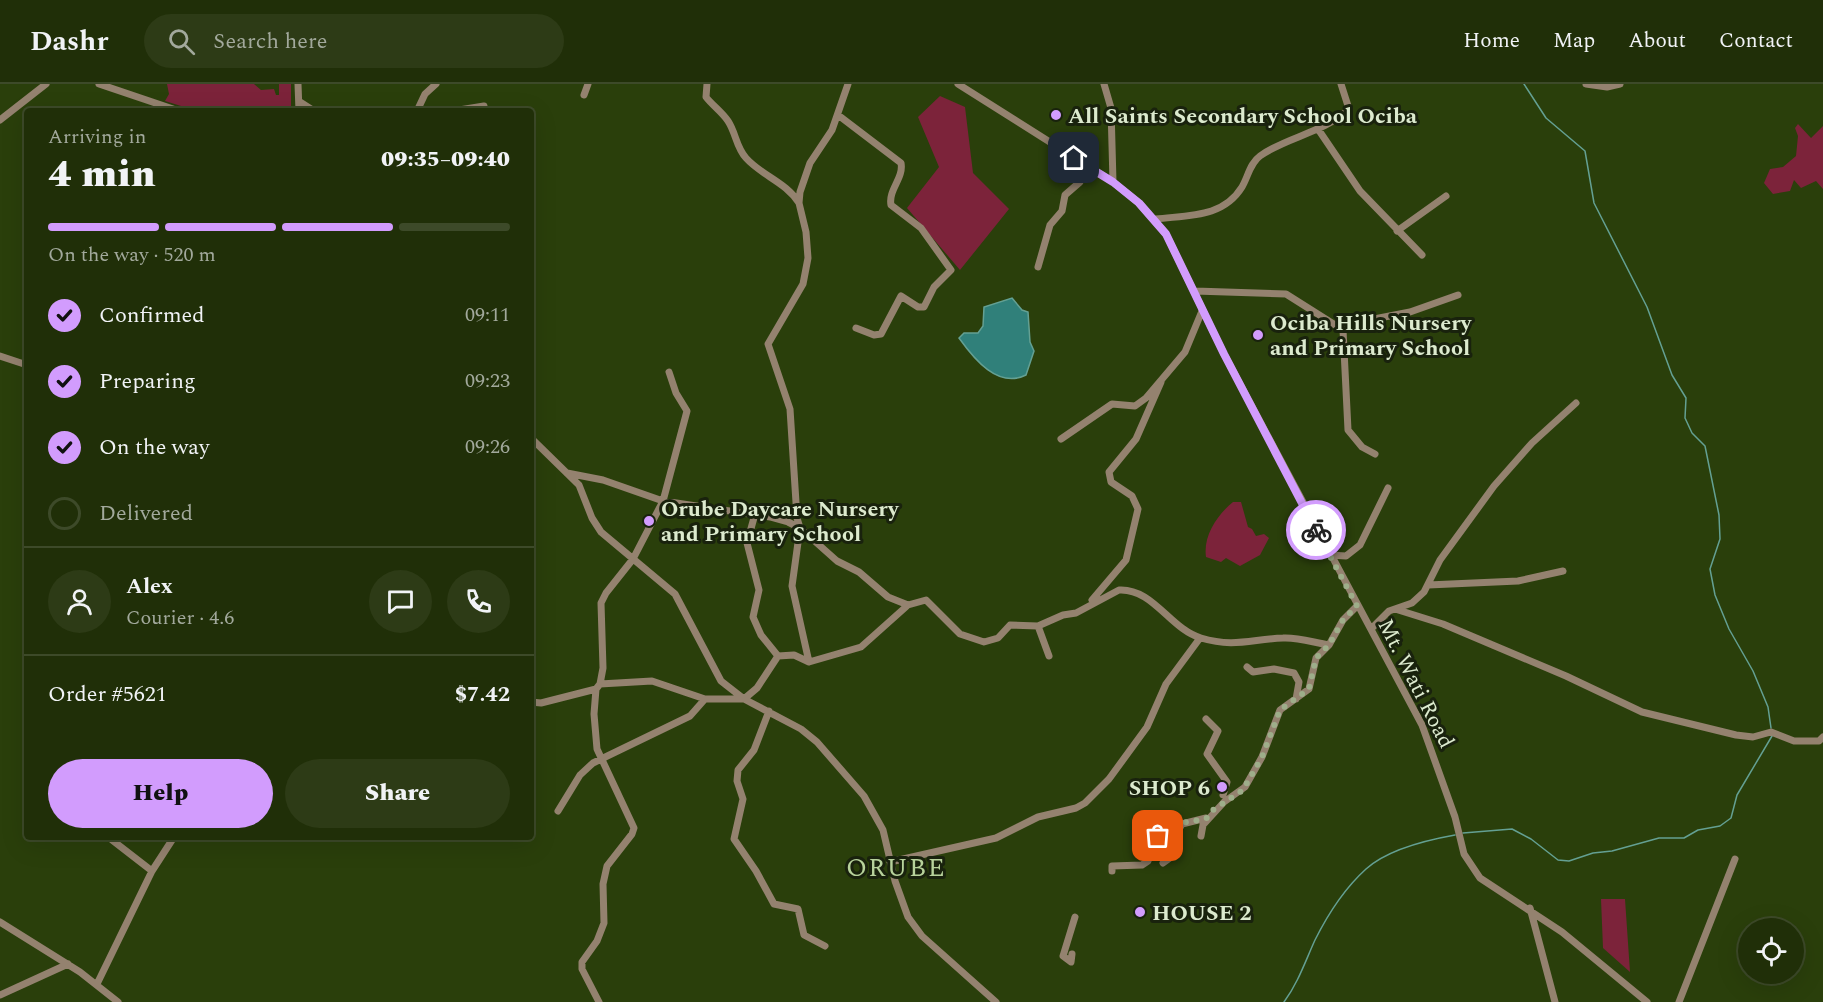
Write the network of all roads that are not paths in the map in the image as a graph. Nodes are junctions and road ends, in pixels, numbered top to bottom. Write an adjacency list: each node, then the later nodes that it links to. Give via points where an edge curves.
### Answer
1 (46, 84): 22 (street)
2 (99, 84): 16 (street)
3 (298, 84): 14 (street)
4 (436, 84): 19 (street)
5 (588, 84): 13 (street)
6 (707, 84): 27 (street, via 706,97 728,120 741,151 769,177 786,186)
7 (848, 84): 21 (street)
8 (958, 84): 24 (street, Mt. Wati Road)
9 (1104, 84): 25 (street, via 1111,108)
10 (1341, 84): 23 (street, via 1349,108)
11 (1586, 84): 12 (street)
12 (1620, 84)
13 (585, 95)
14 (300, 102): 17 (street); 18 (street)
15 (484, 106): 20 (street)
16 (170, 108)
17 (299, 108)
18 (309, 108)
19 (418, 108)
20 (472, 108)
21 (838, 116): 27 (street, via 810,164); 35 (street, via 901,163 891,205 921,228 951,270 934,287 924,307 901,296 881,334)
22 (0, 120)
23 (1318, 129): 28 (street, via 1260,156 1240,191 1224,208); 29 (street, via 1360,191)
24 (1088, 166): 25 (street, Mt. Wati Road); 31 (street, via 1080,182 1065,195 1062,211 1050,225)
25 (1113, 182): 28 (street, Mt. Wati Road)
26 (1446, 196): 29 (street)
27 (799, 203): 49 (street, via 806,232 807,266 796,299 768,344 790,409)
28 (1156, 219): 32 (street, Mt. Wati Road)
29 (1397, 231): 30 (street)
30 (1422, 255)
31 (1038, 267)
32 (1195, 291): 34 (street, Mt. Wati Road); 36 (street, via 1286,294)
33 (1458, 295): 36 (street)
34 (1202, 311): 40 (street, via 1192,340); 52 (street, Mt. Wati Road)
35 (856, 328)
36 (1342, 330): 44 (street, via 1348,430 1362,447)
37 (0, 356): 38 (street)
38 (24, 364)
39 (669, 372): 47 (street, via 687,411)
40 (1161, 382): 42 (street, via 1139,404 1112,404); 59 (street, via 1136,439 1109,472 1112,482 1137,504 1129,554 1103,590)
41 (1576, 403): 55 (street, via 1532,443 1494,486 1440,560)
42 (1061, 439)
43 (534, 441): 45 (street)
44 (1375, 454)
45 (567, 473): 47 (street, via 603,480); 53 (street, via 583,490 596,526)
46 (1388, 488): 52 (street, via 1360,545 1346,555)
47 (663, 501): 48 (street); 53 (street)
48 (755, 514): 50 (street); 64 (street, via 747,543 759,590 753,617)
49 (797, 518): 50 (street); 51 (street)
50 (789, 522): 51 (street)
51 (800, 528): 56 (street, via 833,558 859,572 882,593); 66 (street, via 792,586)
52 (1330, 555): 57 (street, Mt. Wati Road)
53 (633, 560): 68 (street, via 601,603 603,668); 70 (street, via 675,594 712,668 721,681)
54 (1563, 571): 55 (street, via 1510,582)
55 (1428, 585): 58 (street, via 1412,603)
56 (908, 605): 60 (street, via 926,600 960,634 980,642 995,640 1016,623); 66 (street, via 861,647)
57 (1357, 606): 61 (street, Mt. Wati Road); 63 (street, via 1343,620)
58 (1395, 609): 61 (street); 75 (street, via 1443,624 1642,712 1753,737 1771,732 1794,741 1818,741)
59 (1081, 611): 60 (street); 62 (street, via 1119,590 1131,591 1145,596)
60 (1038, 626): 65 (street)
61 (1371, 629): 89 (street, Mt. Wati Road, via 1432,746 1471,868 1479,878)
62 (1200, 638): 63 (street, via 1237,644 1289,638); 85 (street, via 1166,684 1147,727 1109,779 1085,803 1038,817 996,838)
63 (1329, 645): 71 (street, via 1314,663 1309,689)
64 (778, 656): 66 (street, via 794,655); 70 (street, via 757,688)
65 (1049, 656)
66 (809, 662)
67 (1247, 667): 71 (street, via 1255,672 1274,669 1294,673 1299,682)
68 (598, 686): 69 (street, via 652,681); 72 (street); 76 (street, via 595,733)
69 (705, 699): 70 (street); 76 (street, via 690,716)
70 (744, 699): 73 (street)
71 (1296, 699): 78 (street, via 1276,716 1262,757 1245,787)
72 (534, 702)
73 (769, 711): 85 (street, via 817,742 864,796 878,818); 92 (street, via 754,750 738,770 743,799 734,839 774,904 798,909 804,936)
74 (1206, 719): 78 (street, via 1218,731 1207,754 1227,782)
75 (1823, 737)
76 (600, 760): 79 (street, via 580,775); 98 (street, via 634,828 607,866 603,884 604,922 597,941 582,962)
77 (1219, 788): 78 (street)
78 (1223, 800): 80 (street, via 1206,819 1186,822); 81 (street, via 1200,828)
79 (558, 811)
80 (1178, 831): 86 (street, via 1177,853); 87 (street, via 1158,836 1148,861 1142,865 1112,866)
81 (1201, 836)
82 (112, 840): 88 (street)
83 (172, 840): 88 (street)
84 (1735, 859): 102 (street)
85 (890, 862): 99 (street, via 916,928)
86 (1163, 863)
87 (1112, 870)
88 (152, 871): 95 (street)
89 (1530, 908): 100 (street); 101 (street, Mt. Wati Road)
90 (1075, 917): 93 (street, via 1063,956 1071,962)
91 (0, 922): 94 (street)
92 (825, 946)
93 (1072, 954)
94 (68, 964): 95 (street); 96 (street)
95 (97, 984): 97 (street)
96 (0, 995)
97 (118, 1002)
98 (599, 1002)
99 (996, 1002)
100 (1556, 1002)
101 (1647, 1002)
102 (1679, 1002)

